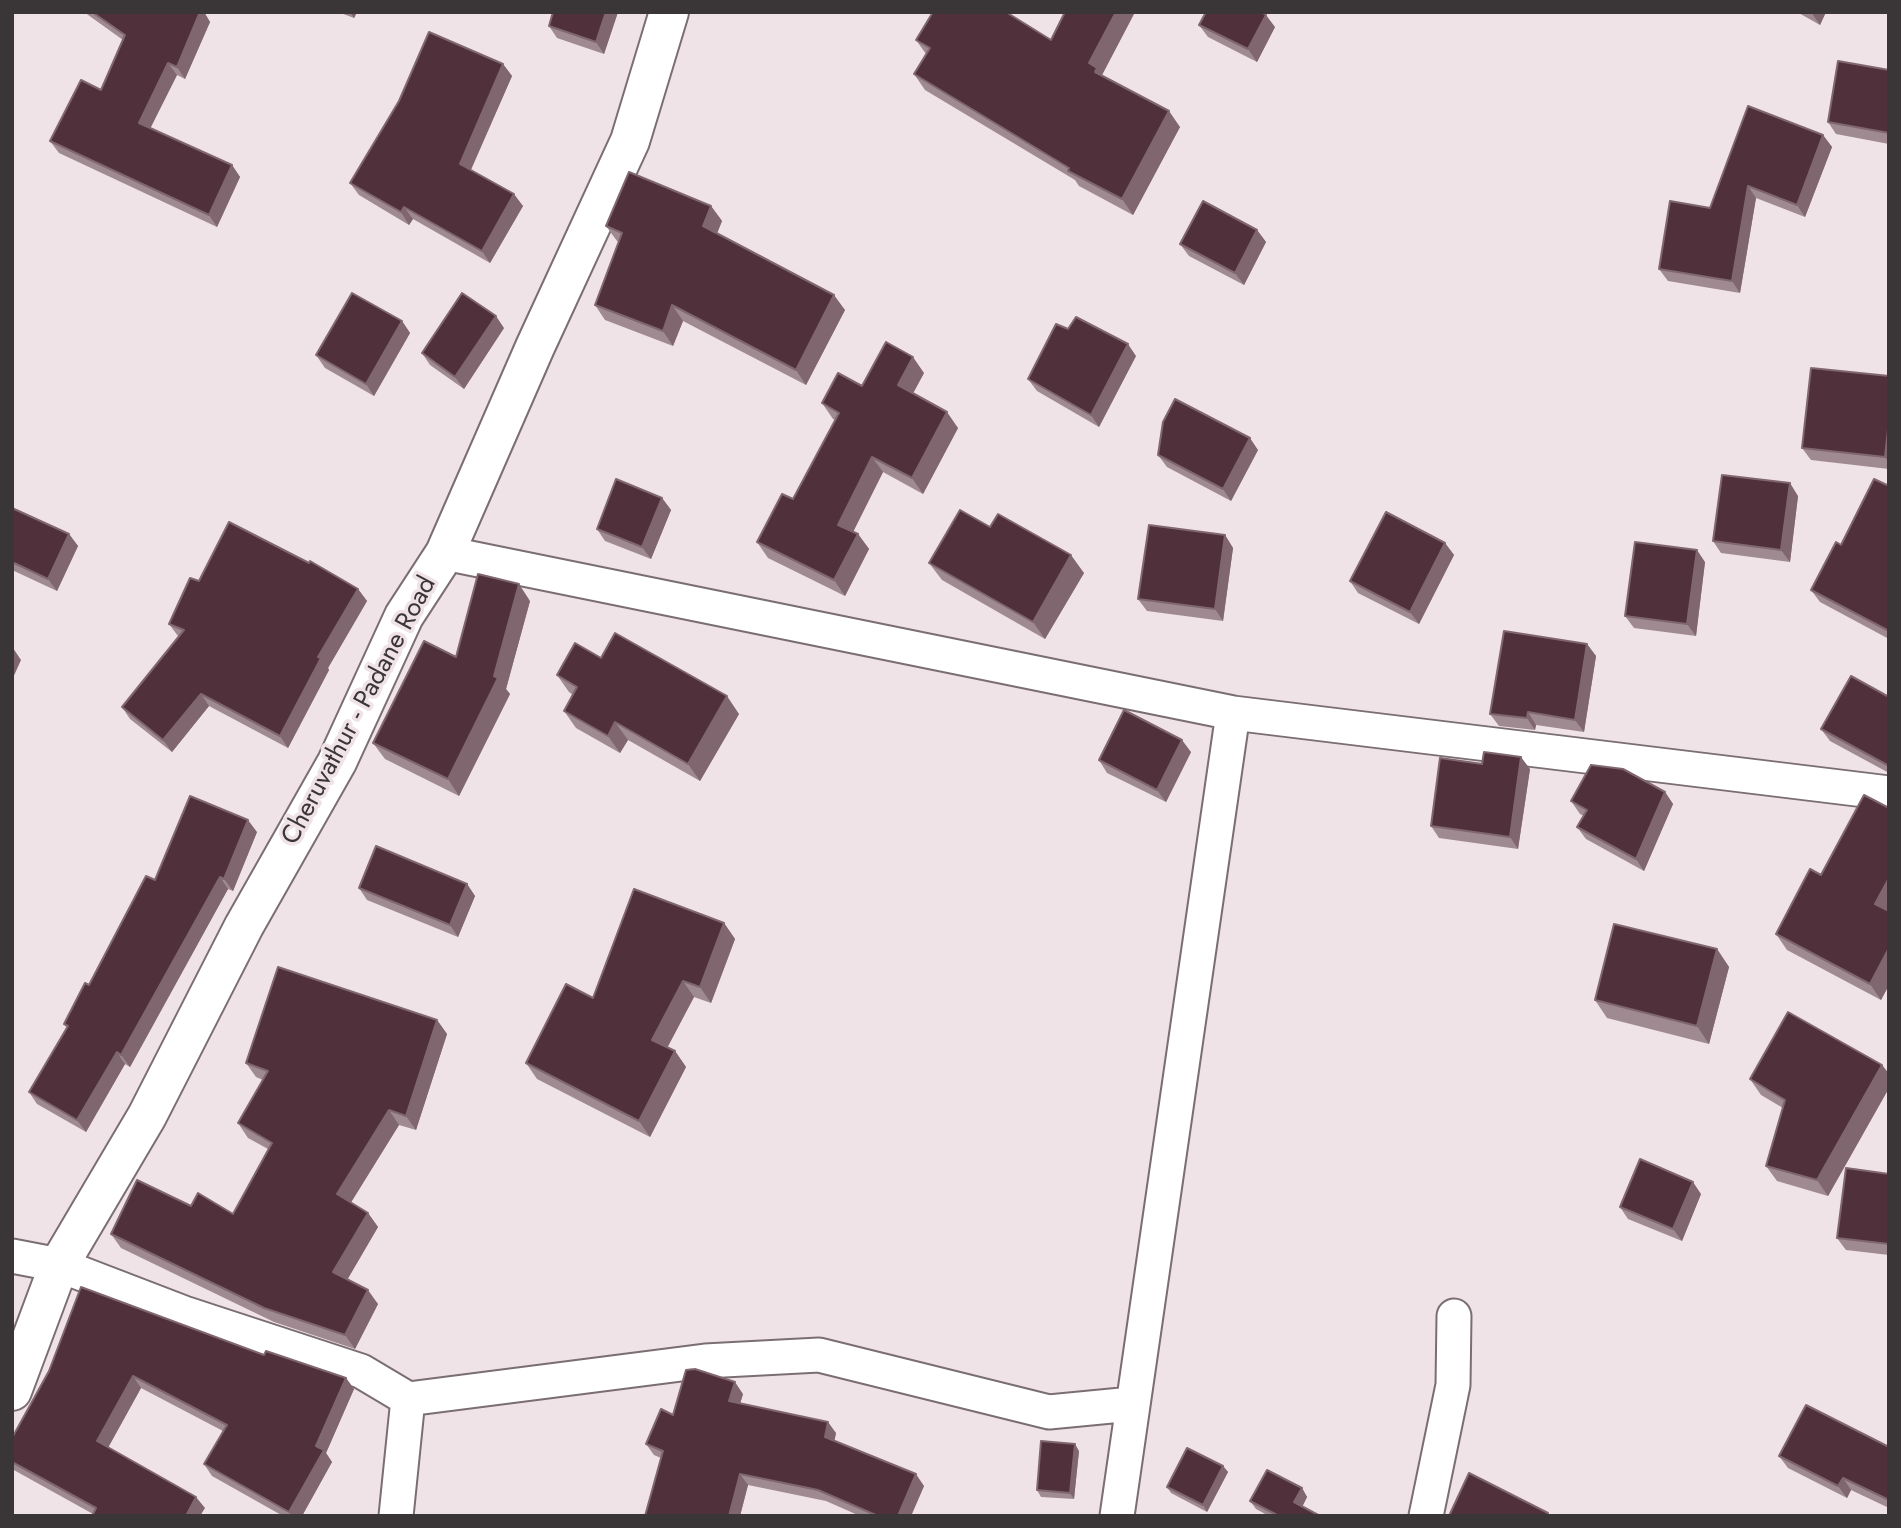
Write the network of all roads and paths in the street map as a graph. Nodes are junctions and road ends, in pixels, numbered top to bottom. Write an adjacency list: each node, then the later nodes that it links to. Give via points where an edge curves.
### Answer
1 (670, 12): 2 (main road, Cheruvathur - Padane Road, via 630,141)
2 (444, 553): 3 (street); 6 (main road, Cheruvathur - Padane Road, via 404,616 337,762 244,926 147,1116)
3 (1233, 713): 4 (street); 10 (street)
4 (1889, 793)
5 (12, 1256): 6 (street)
6 (59, 1265): 8 (main road, Cheruvathur - Padane Road); 9 (street, via 184,1313 361,1371)
7 (1454, 1316): 13 (street, via 1453,1385)
8 (12, 1391)
9 (408, 1399): 10 (street, via 705,1361 819,1355 1049,1412); 11 (street)
10 (1132, 1404): 12 (street)
11 (396, 1516)
12 (1117, 1516)
13 (1426, 1516)

